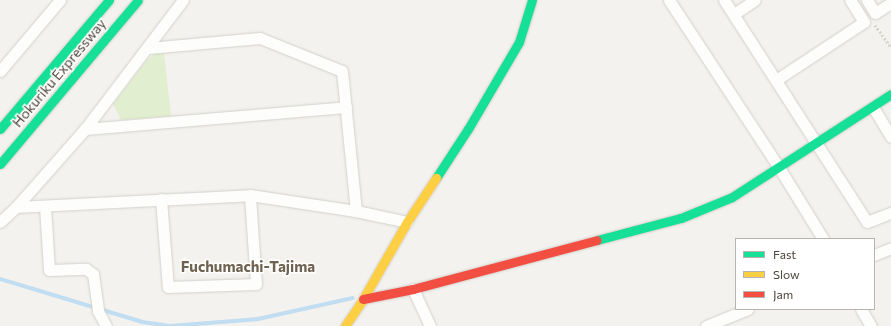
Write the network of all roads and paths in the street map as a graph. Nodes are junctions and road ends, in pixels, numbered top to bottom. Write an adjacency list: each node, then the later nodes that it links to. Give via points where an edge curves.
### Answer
1 (60, 0): 14 (street)
2 (109, 0): 19 (main road, Hokuriku Expressway)
3 (138, 0): 23 (main road, Hokuriku Expressway)
4 (183, 0): 13 (street)
5 (532, 0): 32 (main road, via 519,42 468,129)
6 (669, 0): 24 (street)
7 (724, 0): 12 (street)
8 (755, 0): 12 (street)
9 (850, 0): 15 (street, via 864,22)
10 (867, 0): 11 (street, via 875,13)
11 (891, 3)
12 (734, 14): 15 (street)
13 (148, 48): 17 (street, via 260,38 342,71); 20 (street)
14 (0, 71)
15 (776, 80): 22 (street)
16 (891, 94): 18 (main road)
17 (346, 107): 20 (street); 29 (street)
18 (873, 107): 21 (street); 22 (main road)
19 (0, 129)
20 (85, 129): 28 (street)
21 (891, 137)
22 (817, 142): 24 (main road); 30 (street, via 867,222)
23 (0, 164)
24 (778, 166): 33 (street); 36 (main road, via 732,197 681,218)
25 (250, 195): 26 (street); 26 (street, via 256,284 168,287); 29 (street)
26 (161, 199): 27 (street)
27 (45, 206): 28 (street); 40 (street, via 50,270 86,269 93,274 98,311)
28 (16, 207): 31 (street)
29 (356, 211): 32 (street)
30 (891, 213)
31 (0, 222)
32 (407, 222): 37 (main road)
33 (821, 238)
34 (891, 248): 35 (street)
35 (875, 255)
36 (413, 289): 37 (main road); 42 (street)
37 (363, 299): 41 (main road)
38 (746, 310): 43 (street)
39 (862, 310): 44 (street)
40 (106, 326)
41 (345, 326)
42 (430, 326)
43 (706, 326)
44 (871, 326)

